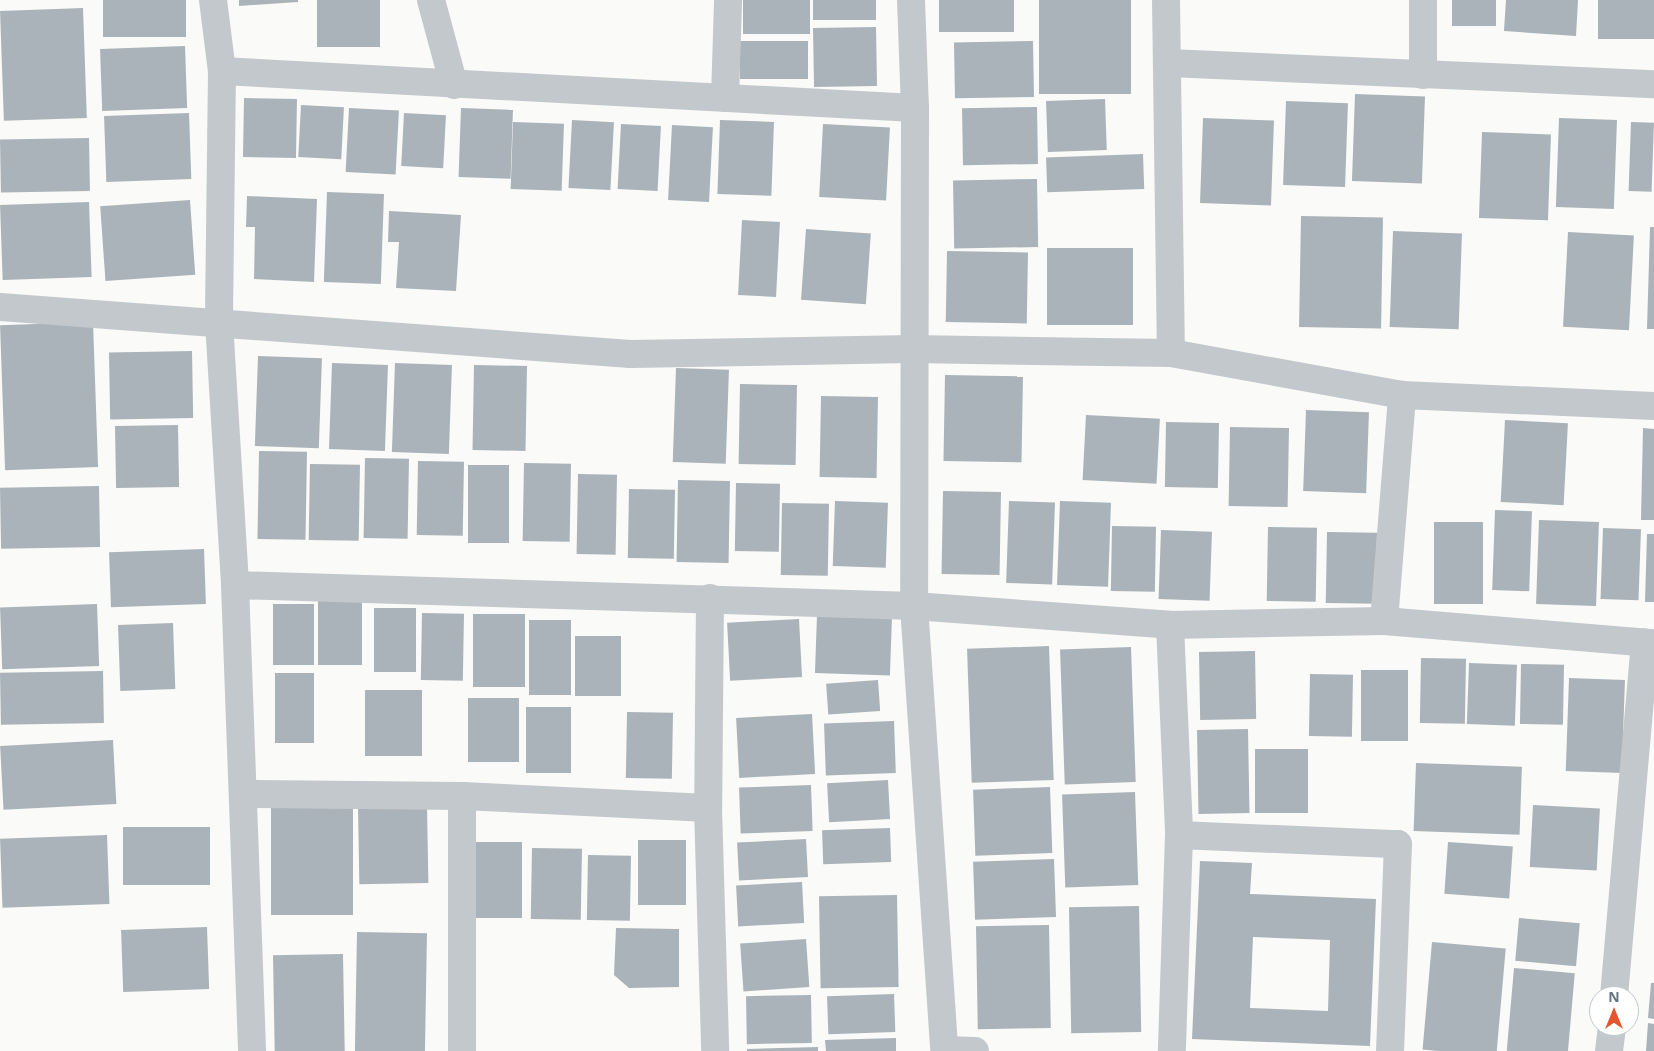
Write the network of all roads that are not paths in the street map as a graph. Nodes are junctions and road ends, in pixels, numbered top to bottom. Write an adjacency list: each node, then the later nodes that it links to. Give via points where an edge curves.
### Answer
1 (213, 0): 8 (street)
2 (431, 0): 11 (street)
3 (728, 0): 12 (street)
4 (911, 0): 13 (street)
5 (1166, 0): 7 (street)
6 (1423, 0): 9 (street)
7 (1169, 63): 9 (street); 17 (street)
8 (222, 71): 11 (street); 15 (street)
9 (1423, 75): 10 (street)
10 (1654, 84)
11 (454, 85): 12 (street)
12 (725, 98): 13 (street)
13 (915, 108): 16 (street)
14 (0, 307): 15 (street)
15 (219, 322): 16 (street, via 630,354); 20 (street)
16 (911, 349): 17 (street); 22 (street)
17 (1171, 352): 18 (street)
18 (1402, 395): 19 (street); 23 (street)
19 (1654, 406)
20 (235, 585): 21 (street); 26 (street)
21 (710, 598): 22 (street); 28 (street)
22 (914, 606): 24 (street); 32 (street)
23 (1384, 622): 24 (street); 25 (street)
24 (1170, 625): 29 (street)
25 (1650, 643): 30 (street)
26 (244, 794): 27 (street); 33 (street)
27 (462, 796): 28 (street); 34 (street)
28 (708, 808): 35 (street)
29 (1179, 835): 37 (street); 38 (street, via 1398,844)
30 (1615, 986)
31 (1611, 1036): 39 (street)
32 (944, 1050): 36 (street)
33 (252, 1051)
34 (462, 1051)
35 (715, 1051)
36 (975, 1051)
37 (1172, 1051)
38 (1390, 1051)
39 (1610, 1051)

